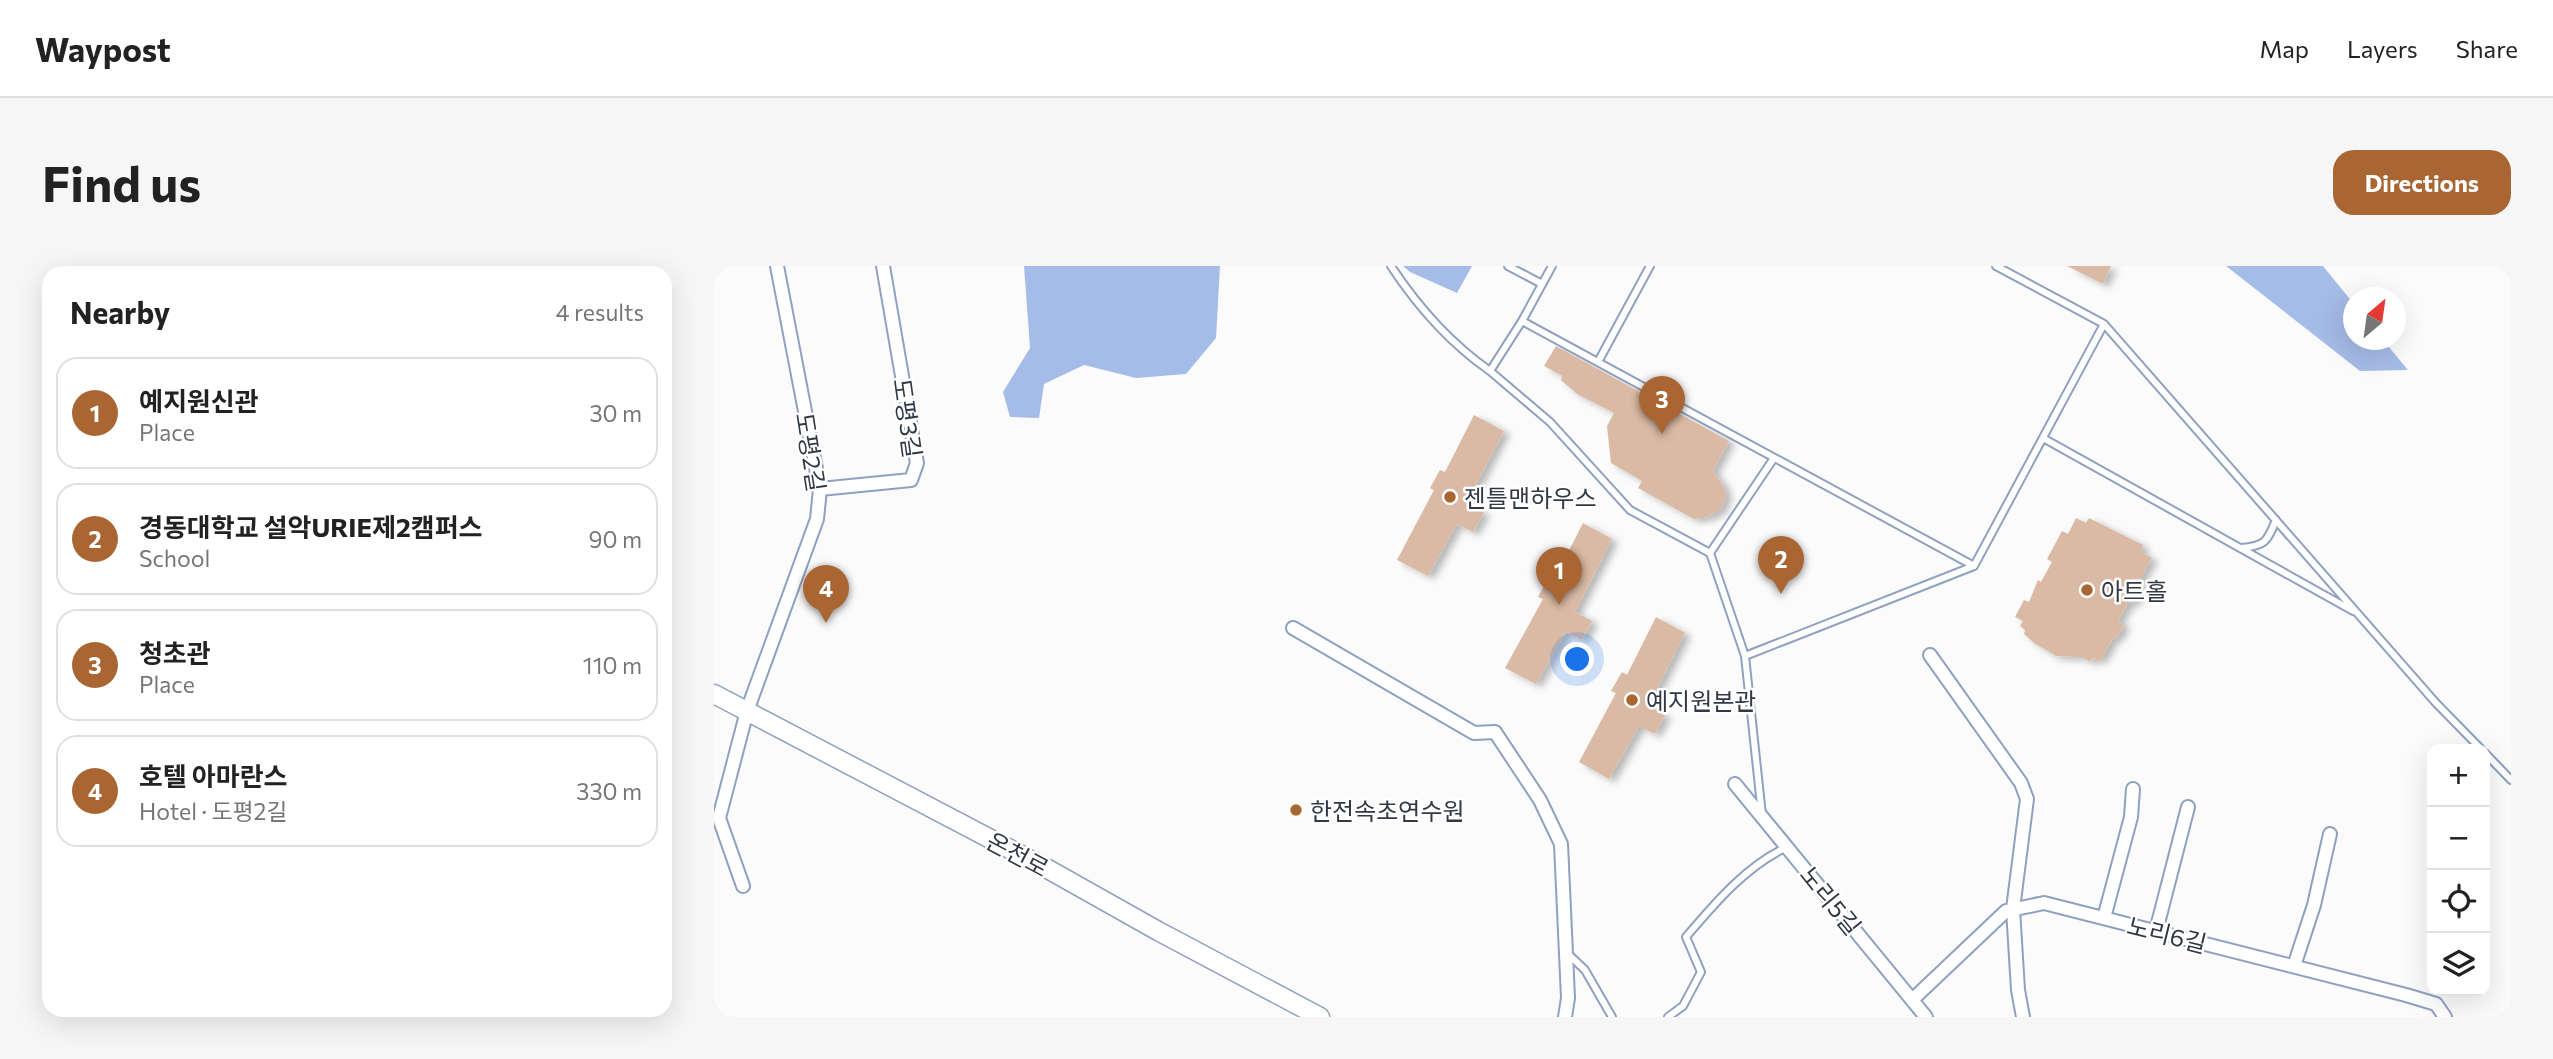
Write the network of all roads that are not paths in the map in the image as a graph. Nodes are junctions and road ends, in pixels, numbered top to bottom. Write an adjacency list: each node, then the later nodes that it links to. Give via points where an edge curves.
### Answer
1 (777, 266): 15 (street, 도평2길)
2 (883, 266): 15 (street, 도평3길, via 917,463 911,480)
3 (1391, 266): 12 (lane, via 1435,323)
4 (1508, 266): 8 (lane)
5 (1552, 266): 8 (lane)
6 (1650, 266): 11 (lane)
7 (1996, 266): 10 (lane)
8 (1542, 284): 9 (lane)
9 (1522, 321): 11 (lane); 12 (lane)
10 (2104, 324): 13 (lane); 16 (lane)
11 (1598, 362): 14 (lane)
12 (1490, 371): 18 (lane, via 1550,422 1630,510)
13 (2043, 438): 17 (lane); 19 (lane)
14 (1774, 458): 18 (lane); 19 (lane)
15 (820, 489): 25 (street, 도평2길, via 817,519)
16 (2276, 520): 17 (lane, via 2265,542); 20 (lane)
17 (2241, 548): 20 (lane)
18 (1710, 553): 22 (lane)
19 (1974, 566): 22 (lane)
20 (2358, 613): 26 (lane)
21 (1293, 628): 39 (street, via 1474,733 1495,732 1540,800 1561,844)
22 (1745, 656): 32 (lane)
23 (1930, 656): 36 (street, via 2021,783 2027,799)
24 (714, 694): 25 (street, 온천로)
25 (747, 711): 35 (street, 도평2길, via 719,818); 42 (street, 온천로)
26 (2476, 744)
27 (2490, 758): 28 (lane)
28 (2511, 780)
29 (1735, 784): 32 (street, 노리5길)
30 (2133, 789): 37 (street, via 2131,817)
31 (2188, 807): 38 (street)
32 (1763, 817): 34 (street, 노리5길)
33 (2330, 834): 40 (street)
34 (1787, 847): 41 (street, 노리5길); 45 (lane, via 1766,857 1686,937 1700,972 1683,1006)
35 (743, 886)
36 (2013, 909): 37 (street, 노리6길, via 2044,903); 41 (street, 노리6길); 47 (street)
37 (2104, 918): 38 (street, 노리6길)
38 (2156, 931): 40 (street, 노리6길)
39 (1565, 951): 43 (street); 44 (lane, via 1585,970)
40 (2294, 966): 48 (street, 노리6길, via 2436,1004)
41 (1912, 1000): 46 (street, 노리5길)
42 (1320, 1017)
43 (1565, 1017)
44 (1612, 1017)
45 (1668, 1017)
46 (1926, 1017)
47 (2023, 1017)
48 (2445, 1017)

